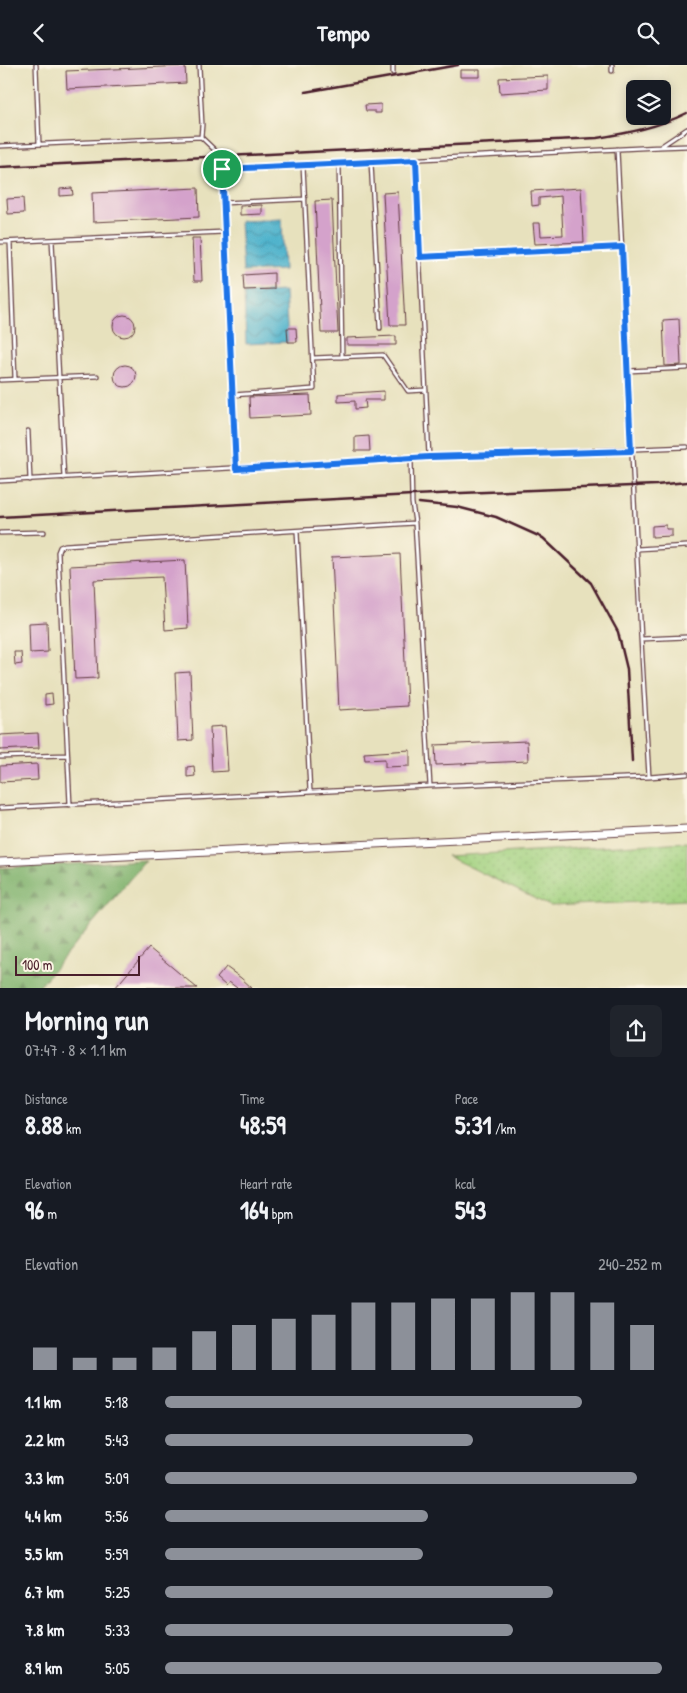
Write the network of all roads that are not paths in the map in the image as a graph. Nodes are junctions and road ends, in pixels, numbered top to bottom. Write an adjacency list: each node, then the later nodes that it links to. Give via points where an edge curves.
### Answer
1 (36, 65): 9 (lane)
2 (198, 65): 8 (lane)
3 (393, 65): 6 (lane)
4 (612, 65): 5 (lane)
5 (612, 71)
6 (393, 73)
7 (687, 129): 12 (lane)
8 (201, 137): 9 (lane); 18 (lane, via 222,157)
9 (38, 145): 10 (lane)
10 (0, 146)
11 (687, 146): 12 (lane)
12 (660, 147): 13 (lane)
13 (617, 149): 14 (lane); 25 (lane)
14 (416, 160): 15 (lane); 26 (lane)
15 (371, 162): 16 (lane); 27 (lane)
16 (339, 163): 17 (lane); 28 (lane)
17 (303, 165): 18 (lane); 19 (lane)
18 (222, 169): 20 (lane)
19 (305, 199): 20 (lane); 29 (lane)
20 (223, 203): 21 (lane)
21 (225, 231): 22 (lane); 37 (lane)
22 (52, 240): 24 (lane); 33 (lane)
23 (0, 242): 24 (lane)
24 (10, 242): 34 (lane)
25 (622, 247): 26 (lane); 31 (lane)
26 (420, 257): 36 (lane)
27 (380, 328)
28 (342, 357): 29 (lane); 36 (lane, via 383,355 408,391)
29 (313, 358): 37 (lane, via 314,389)
30 (687, 368): 31 (lane)
31 (628, 371): 40 (lane)
32 (97, 376): 33 (lane)
33 (59, 377): 34 (lane); 44 (lane)
34 (15, 379): 35 (lane)
35 (0, 380)
36 (426, 390): 41 (lane)
37 (233, 395): 43 (lane)
38 (28, 431): 45 (lane)
39 (687, 447): 40 (lane)
40 (631, 451): 41 (lane); 52 (lane)
41 (429, 457): 42 (lane)
42 (411, 459): 43 (lane); 47 (lane)
43 (236, 469): 44 (lane)
44 (64, 478): 45 (lane)
45 (30, 480): 46 (lane)
46 (0, 481)
47 (415, 523): 48 (lane); 59 (lane)
48 (297, 531): 55 (lane, via 60,547); 60 (lane)
49 (44, 532): 50 (lane)
50 (0, 533)
51 (687, 546): 52 (lane)
52 (637, 549): 54 (lane)
53 (687, 637): 54 (lane)
54 (641, 639): 58 (lane)
55 (67, 755): 56 (lane); 61 (lane)
56 (0, 757)
57 (687, 774): 58 (lane)
58 (649, 777): 59 (lane)
59 (430, 786): 60 (lane)
60 (310, 792): 61 (lane)
61 (70, 805): 62 (lane)
62 (0, 808)
63 (687, 829): 64 (street)
64 (0, 862)

